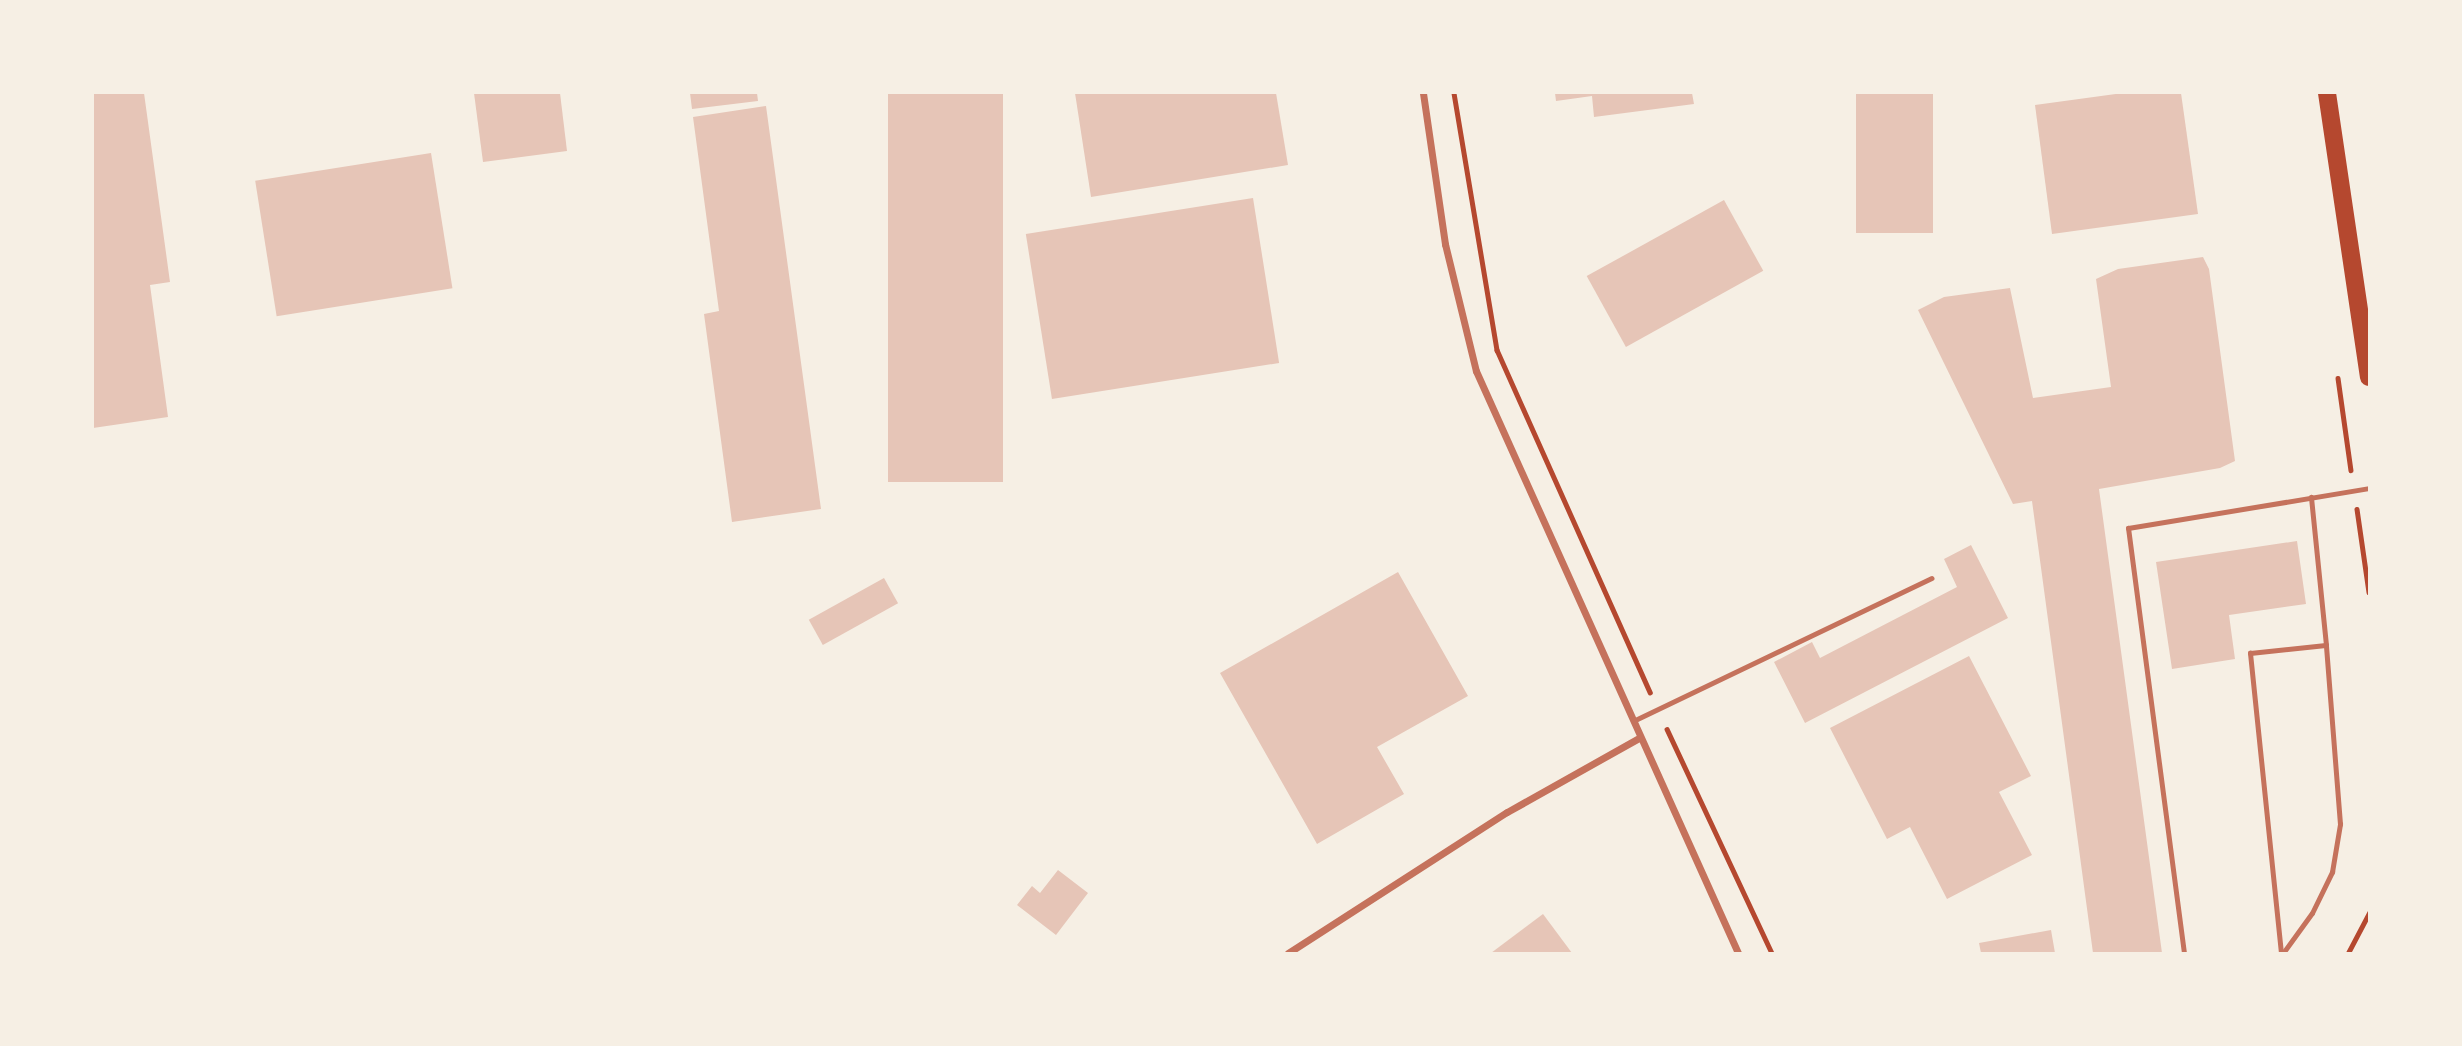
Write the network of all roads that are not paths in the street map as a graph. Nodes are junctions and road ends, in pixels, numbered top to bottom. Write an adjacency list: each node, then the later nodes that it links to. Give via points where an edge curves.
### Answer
1 (1423, 93): 8 (street, via 1445,244 1476,371)
2 (2327, 93): 3 (main road)
3 (2369, 377)
4 (2369, 488): 5 (lane)
5 (2311, 497): 7 (lane); 12 (lane, via 2128,528)
6 (1931, 578): 8 (lane)
7 (2326, 645): 13 (lane, via 2340,824 2332,872 2312,913); 13 (lane, via 2250,653)
8 (1633, 721): 9 (street)
9 (1639, 738): 10 (street, via 1507,812); 11 (street)
10 (1288, 953)
11 (1738, 953)
12 (2184, 953)
13 (2282, 953)

